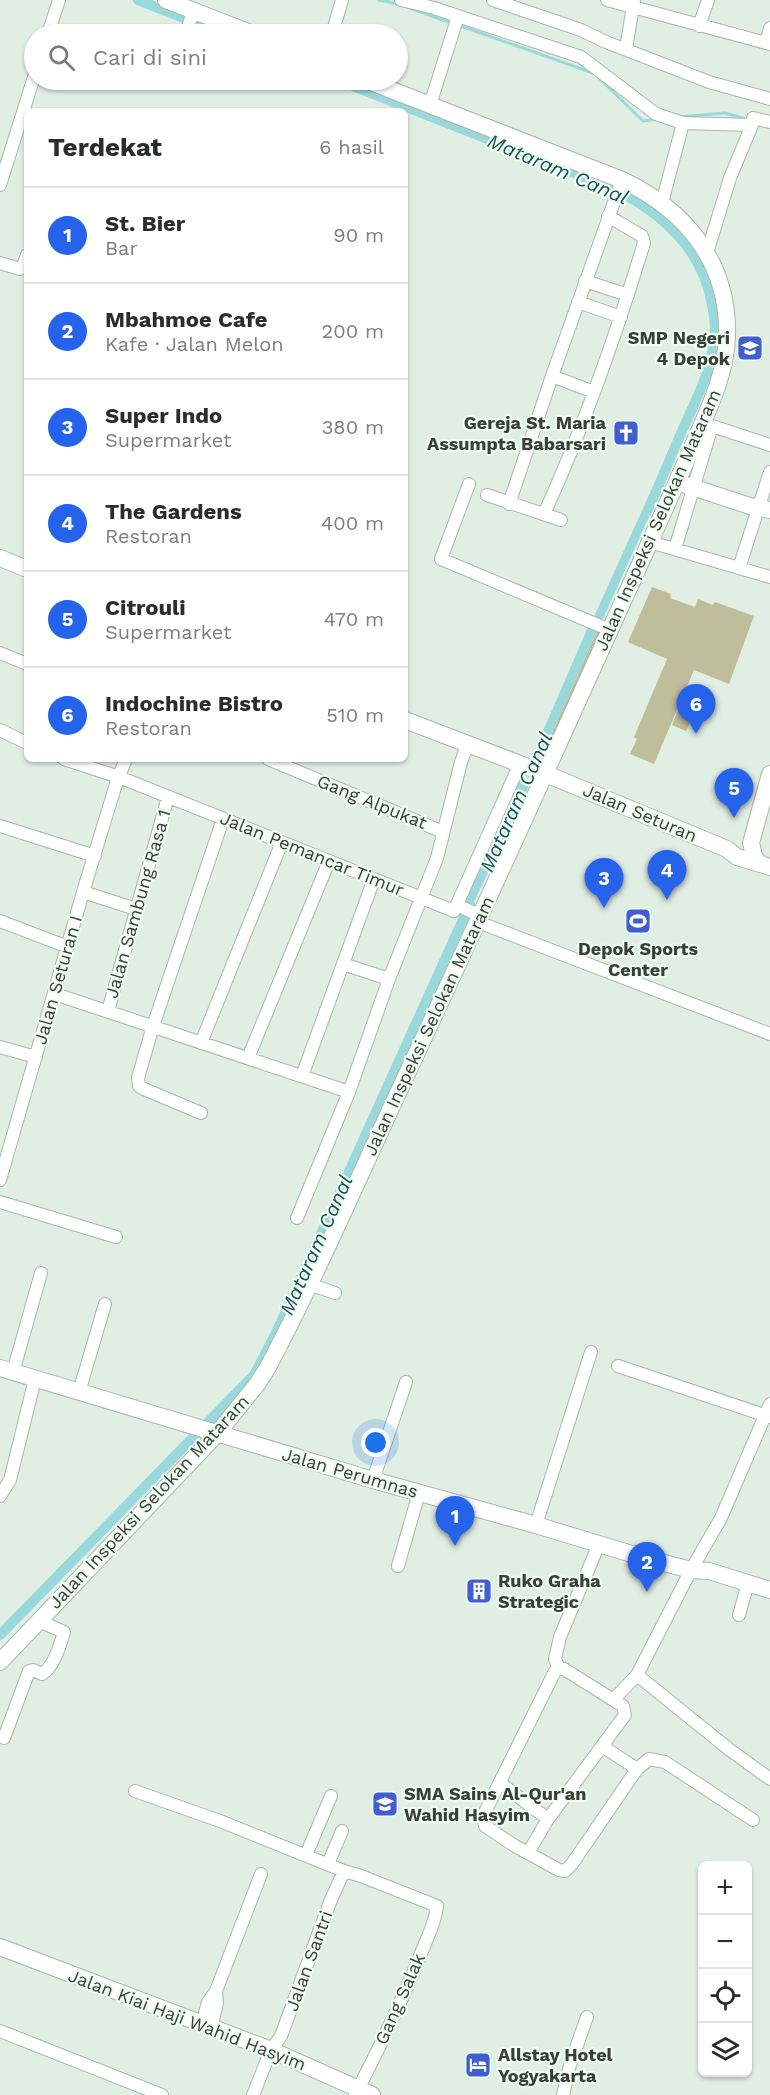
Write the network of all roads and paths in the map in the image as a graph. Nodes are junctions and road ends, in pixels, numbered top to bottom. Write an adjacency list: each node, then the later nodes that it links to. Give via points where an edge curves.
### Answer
1 (59, 0): 11 (street)
2 (166, 0): 9 (main road)
3 (342, 0): 14 (street)
4 (401, 0): 10 (street)
5 (493, 0): 18 (street)
6 (607, 0): 8 (street)
7 (708, 0): 15 (street)
8 (633, 3): 15 (street); 18 (street)
9 (192, 14): 12 (street); 13 (main road)
10 (457, 22): 22 (street); 26 (street, via 583,59 652,111)
11 (51, 24)
12 (188, 24)
13 (222, 24)
14 (335, 24)
15 (699, 26): 17 (street)
16 (770, 28): 17 (street)
17 (768, 43)
18 (626, 49): 21 (street, via 710,82)
19 (30, 90): 23 (street)
20 (392, 90): 22 (main road, Jalan Inspeksi Selokan Mataram)
21 (770, 99)
22 (430, 105): 28 (main road, Jalan Inspeksi Selokan Mataram)
23 (24, 108)
24 (24, 109): 29 (street)
25 (770, 122): 27 (street, via 753,118)
26 (683, 123): 27 (street); 30 (street)
27 (752, 125): 32 (street, via 729,178)
28 (621, 182): 30 (main road, Jalan Inspeksi Selokan Mataram); 31 (street)
29 (0, 185)
30 (662, 203): 32 (main road, Jalan Inspeksi Selokan Mataram)
31 (610, 211): 35 (street); 36 (street, via 644,240)
32 (706, 253): 41 (main road, Jalan Inspeksi Selokan Mataram, via 717,272 727,315 722,373)
33 (0, 263): 34 (street, via 20,268)
34 (24, 263)
35 (585, 281): 36 (street); 37 (street)
36 (628, 295): 38 (street)
37 (578, 303): 38 (street); 39 (street)
38 (621, 317): 40 (street)
39 (552, 376): 40 (street); 48 (street)
40 (594, 392): 50 (street)
41 (707, 425): 42 (street); 44 (main road, Jalan Inspeksi Selokan Mataram); 46 (street)
42 (770, 445)
43 (770, 472): 49 (street)
44 (677, 483): 46 (main road); 52 (main road, Jalan Inspeksi Selokan Mataram)
45 (469, 484): 58 (street, via 441,559)
46 (693, 488): 49 (main road); 53 (street)
47 (487, 495): 48 (street)
48 (509, 504): 50 (street)
49 (762, 510): 56 (street)
50 (544, 514): 51 (street)
51 (561, 520)
52 (650, 542): 53 (street); 58 (main road, Jalan Inspeksi Selokan Mataram)
53 (675, 549): 56 (street)
54 (0, 558): 55 (main road)
55 (24, 568)
56 (738, 568): 57 (street)
57 (770, 577)
58 (600, 626): 70 (main road, Jalan Inspeksi Selokan Mataram)
59 (0, 654): 60 (street)
60 (24, 663)
61 (408, 721): 64 (main road, Jalan Seturan)
62 (0, 730): 63 (street)
63 (24, 742)
64 (466, 745): 68 (main road, Jalan Seturan); 75 (street, Jalan Pemancar Timur)
65 (72, 762): 71 (street, Jalan Pemancar Timur)
66 (125, 762): 71 (street)
67 (275, 762): 75 (street, Gang Alpukat)
68 (521, 767): 70 (main road, Jalan Seturan); 85 (street)
69 (770, 774): 76 (main road)
70 (544, 775): 78 (main road, Jalan Seturan); 87 (main road, Jalan Inspeksi Selokan Mataram)
71 (118, 779): 72 (street, Jalan Pemancar Timur); 79 (street, Jalan Seturan I)
72 (168, 797): 73 (street, Jalan Pemancar Timur); 86 (street, Jalan Sambung Rasa 1)
73 (224, 819): 77 (street, Jalan Pemancar Timur); 94 (street)
74 (0, 826): 79 (street)
75 (443, 832): 84 (street, Jalan Pemancar Timur)
76 (751, 839): 78 (main road, via 739,848); 81 (main road, via 753,852)
77 (282, 842): 80 (street, Jalan Pemancar Timur); 96 (street)
78 (727, 849): 81 (main road)
79 (95, 856): 83 (street, Jalan Seturan I)
80 (329, 861): 82 (street, Jalan Pemancar Timur); 99 (street)
81 (764, 865)
82 (374, 879): 84 (street, Jalan Pemancar Timur); 90 (street)
83 (83, 892): 86 (street); 89 (street, Jalan Seturan I)
84 (421, 898): 85 (street, via 454,911); 91 (street)
85 (458, 905): 87 (street)
86 (136, 909): 93 (street, Jalan Sambung Rasa 1)
87 (477, 917): 95 (street); 109 (main road, Jalan Inspeksi Selokan Mataram)
88 (0, 921): 89 (street)
89 (68, 947): 92 (street, Jalan Seturan I)
90 (343, 964): 91 (street); 100 (street)
91 (388, 979): 101 (street)
92 (55, 994): 93 (street); 98 (street, Jalan Seturan I)
93 (108, 1011): 94 (street)
94 (153, 1026): 96 (street); 102 (street, via 139,1086)
95 (770, 1034)
96 (201, 1042): 99 (street)
97 (0, 1047): 98 (street)
98 (36, 1057): 103 (street, Jalan Seturan I)
99 (248, 1058): 100 (street)
100 (302, 1076): 101 (street)
101 (349, 1092): 106 (street)
102 (201, 1113)
103 (4, 1149): 104 (street, Jalan Seturan I)
104 (0, 1180)
105 (0, 1202): 107 (street)
106 (297, 1218)
107 (116, 1237)
108 (41, 1273): 114 (street)
109 (309, 1284): 110 (street); 119 (main road, Jalan Inspeksi Selokan Mataram, via 258,1383)
110 (335, 1293)
111 (105, 1304): 117 (street)
112 (591, 1352): 124 (street)
113 (618, 1366): 118 (street)
114 (7, 1370): 115 (main road, Jalan Perumnas)
115 (35, 1379): 117 (main road, Jalan Perumnas); 120 (street)
116 (406, 1382): 121 (street)
117 (79, 1392): 119 (main road, Jalan Perumnas)
118 (768, 1412): 127 (street, via 721,1518)
119 (211, 1432): 121 (main road, Jalan Perumnas); 131 (main road, Jalan Inspeksi Selokan Mataram)
120 (5, 1478): 123 (street)
121 (373, 1480): 122 (main road, Jalan Perumnas)
122 (419, 1493): 124 (main road, Jalan Perumnas); 126 (street)
123 (0, 1496)
124 (536, 1525): 125 (main road, Jalan Perumnas)
125 (599, 1544): 127 (main road, Jalan Perumnas); 133 (street, via 560,1637 555,1659)
126 (398, 1566)
127 (691, 1570): 128 (main road, Jalan Perumnas, via 709,1571); 134 (street)
128 (748, 1583): 129 (main road, Jalan Perumnas); 130 (street)
129 (770, 1590)
130 (739, 1615)
131 (39, 1621): 132 (main road, Jalan Inspeksi Selokan Mataram); 136 (street, via 64,1632 46,1672 29,1671)
132 (0, 1662)
133 (559, 1668): 135 (street); 140 (street)
134 (637, 1675): 135 (street); 139 (street)
135 (614, 1699): 137 (street, via 624,1706 625,1715)
136 (4, 1738)
137 (603, 1746): 138 (street); 143 (street)
138 (637, 1769): 144 (street, via 649,1759 664,1762); 146 (street, via 567,1869 559,1870)
139 (770, 1779)
140 (500, 1783): 143 (street); 146 (street, via 488,1803 483,1824)
141 (135, 1791): 147 (street)
142 (331, 1796): 147 (street)
143 (548, 1819): 146 (street)
144 (753, 1820)
145 (342, 1831): 148 (street)
146 (528, 1853)
147 (306, 1855): 148 (street)
148 (328, 1864): 149 (street)
149 (344, 1871): 155 (street, Jalan Santri, via 281,2036); 156 (street, Gang Salak, via 437,1906)
150 (261, 1874): 153 (street, via 208,2002)
151 (0, 1947): 153 (main road, Jalan Kiai Haji Wahid Hasyim)
152 (587, 2017): 159 (street)
153 (207, 2026): 155 (main road, Jalan Kiai Haji Wahid Hasyim)
154 (0, 2031): 157 (street)
155 (271, 2050): 156 (main road, Jalan Kiai Haji Wahid Hasyim); 158 (street, Jalan Santri)
156 (361, 2093)
157 (162, 2095)
158 (253, 2095)
159 (563, 2095)

